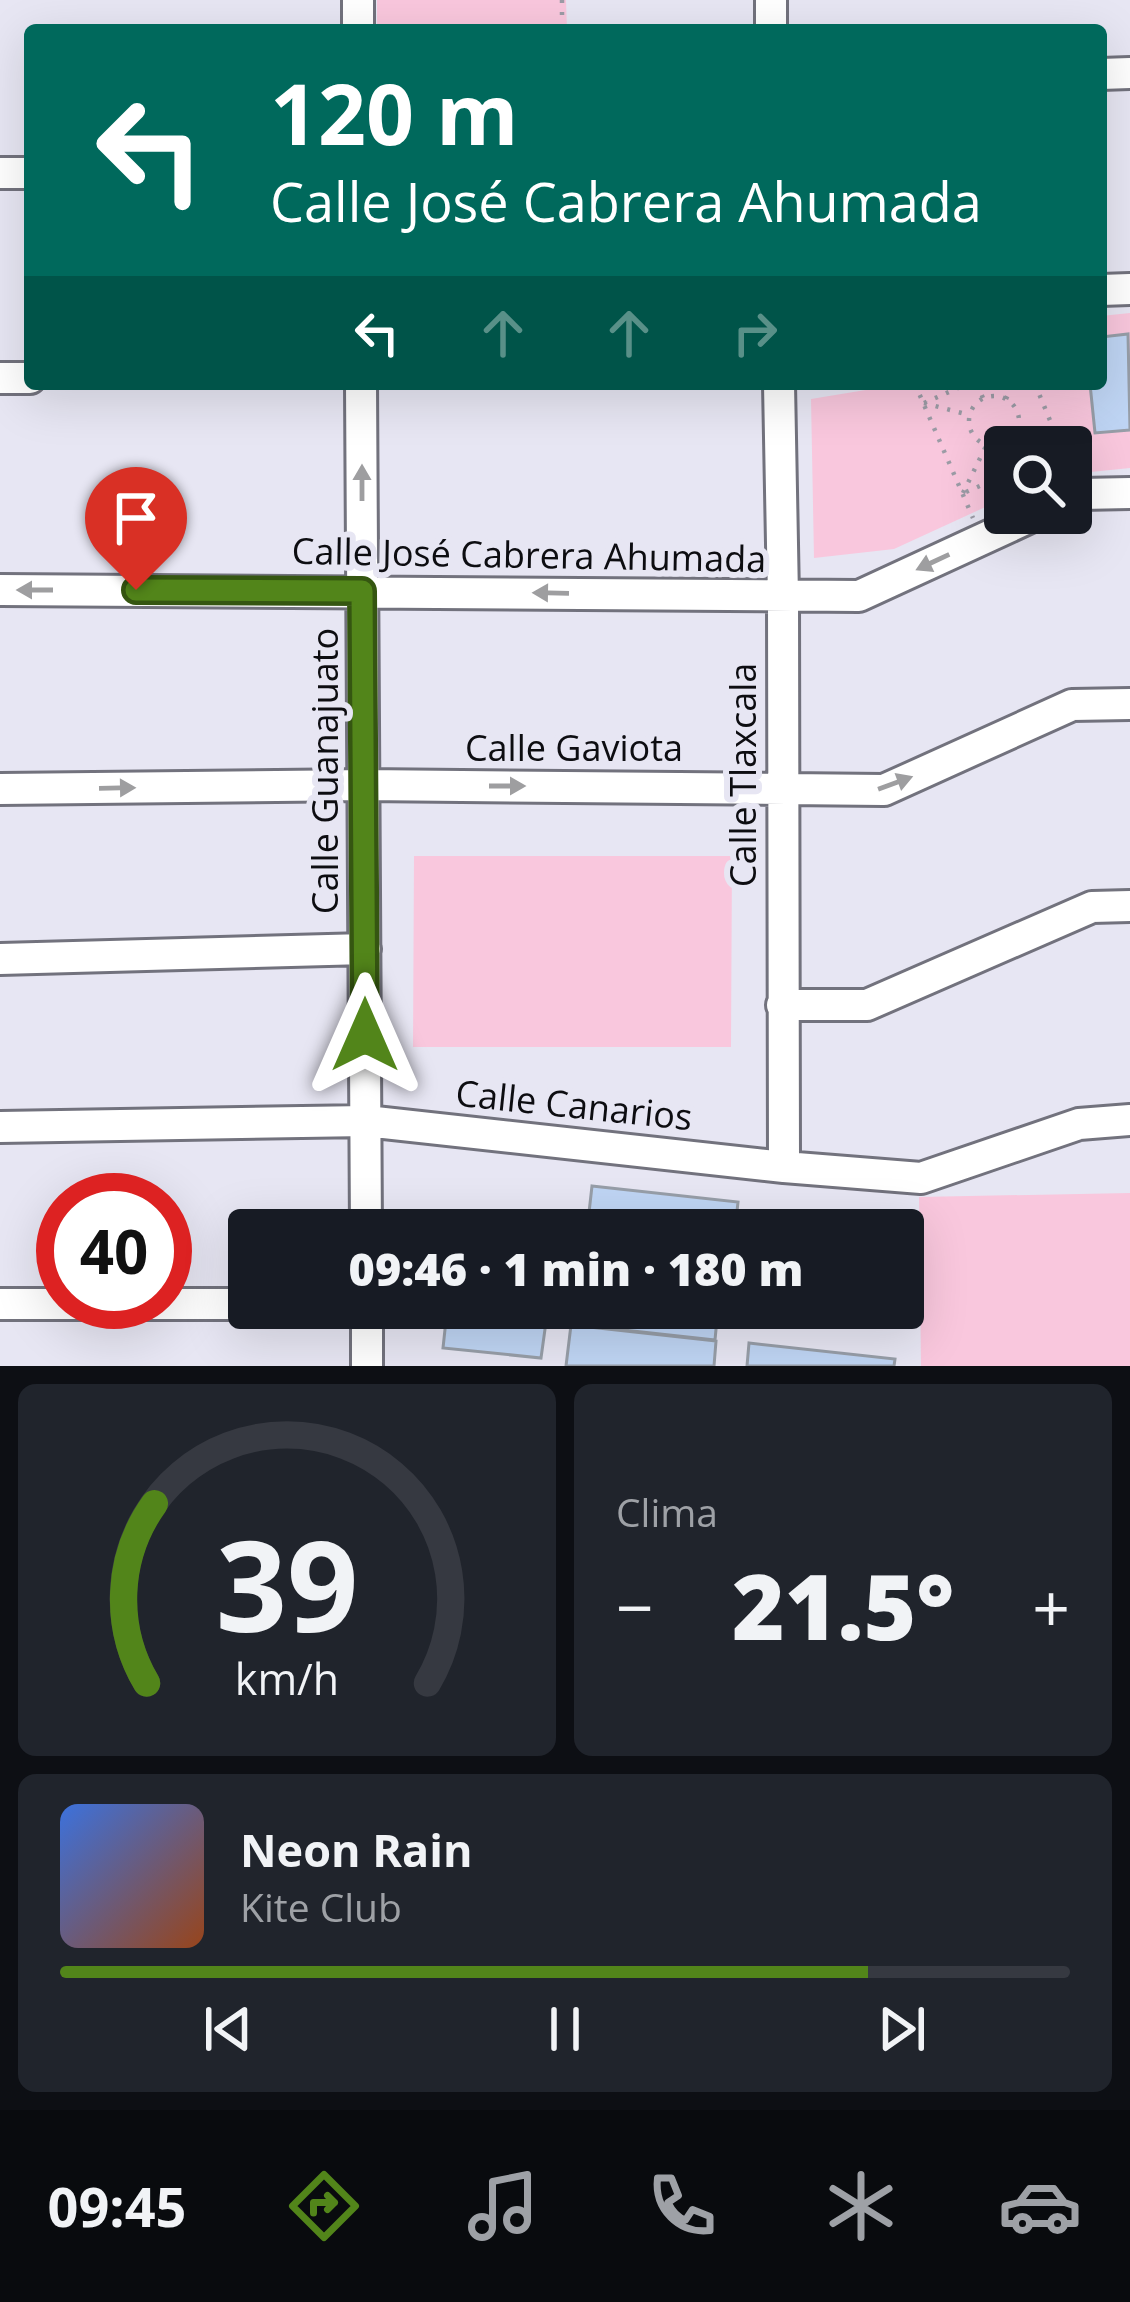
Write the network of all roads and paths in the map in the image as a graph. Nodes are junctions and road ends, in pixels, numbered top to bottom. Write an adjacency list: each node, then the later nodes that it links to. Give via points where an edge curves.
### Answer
1 (361, 390): 23 (street, Calle Guanajuato, one-way to 1)
2 (779, 390): 24 (street, Calle Tlaxcala)
3 (918, 390): 10 (path)
4 (953, 390): 10 (path)
5 (979, 390): 8 (path)
6 (1010, 390): 9 (path)
7 (1037, 390): 13 (path)
8 (982, 398): 9 (path); 11 (path)
9 (1006, 399): 12 (path)
10 (924, 403): 11 (path); 17 (path)
11 (969, 415): 14 (path, via 972,435)
12 (1018, 426)
13 (1050, 426)
14 (984, 444)
15 (984, 450): 17 (path)
16 (984, 484): 17 (path)
17 (963, 493): 21 (path)
18 (1130, 493): 19 (street)
19 (1092, 494)
20 (993, 534): 21 (street, Calle José Cabrera Ahumada)
21 (982, 539): 24 (street, Calle José Cabrera Ahumada, one-way to 24, via 859,596)
22 (0, 590): 23 (street, Calle José Cabrera Ahumada, one-way to 22)
23 (362, 591): 24 (street, Calle José Cabrera Ahumada, one-way to 23); 26 (street, Calle Guanajuato)
24 (783, 597): 27 (street, Calle Tlaxcala)
25 (1130, 704): 27 (street, Calle Gaviota, one-way to 25, via 884,790 1072,705)
26 (365, 785): 27 (street, Calle Gaviota, one-way to 27); 28 (street, Calle Gaviota, one-way to 26); 30 (street, Calle Guanajuato)
27 (781, 788): 32 (street, Calle Tlaxcala)
28 (0, 789)
29 (1130, 906): 32 (street, via 1092,907 867,1005)
30 (364, 950): 31 (street); 34 (street, Calle Guanajuato)
31 (0, 958)
32 (782, 1005): 36 (street, Calle Tlaxcala)
33 (1130, 1120): 36 (street, Calle Canarios, via 1079,1124 921,1178)
34 (366, 1121): 35 (street, Calle Canarios); 36 (street, Calle Canarios); 37 (street, Calle Guanajuato)
35 (0, 1127)
36 (784, 1167)
37 (366, 1209)
38 (0, 1304): 39 (street)
39 (228, 1304)
40 (367, 1329): 41 (street)
41 (368, 1366)

